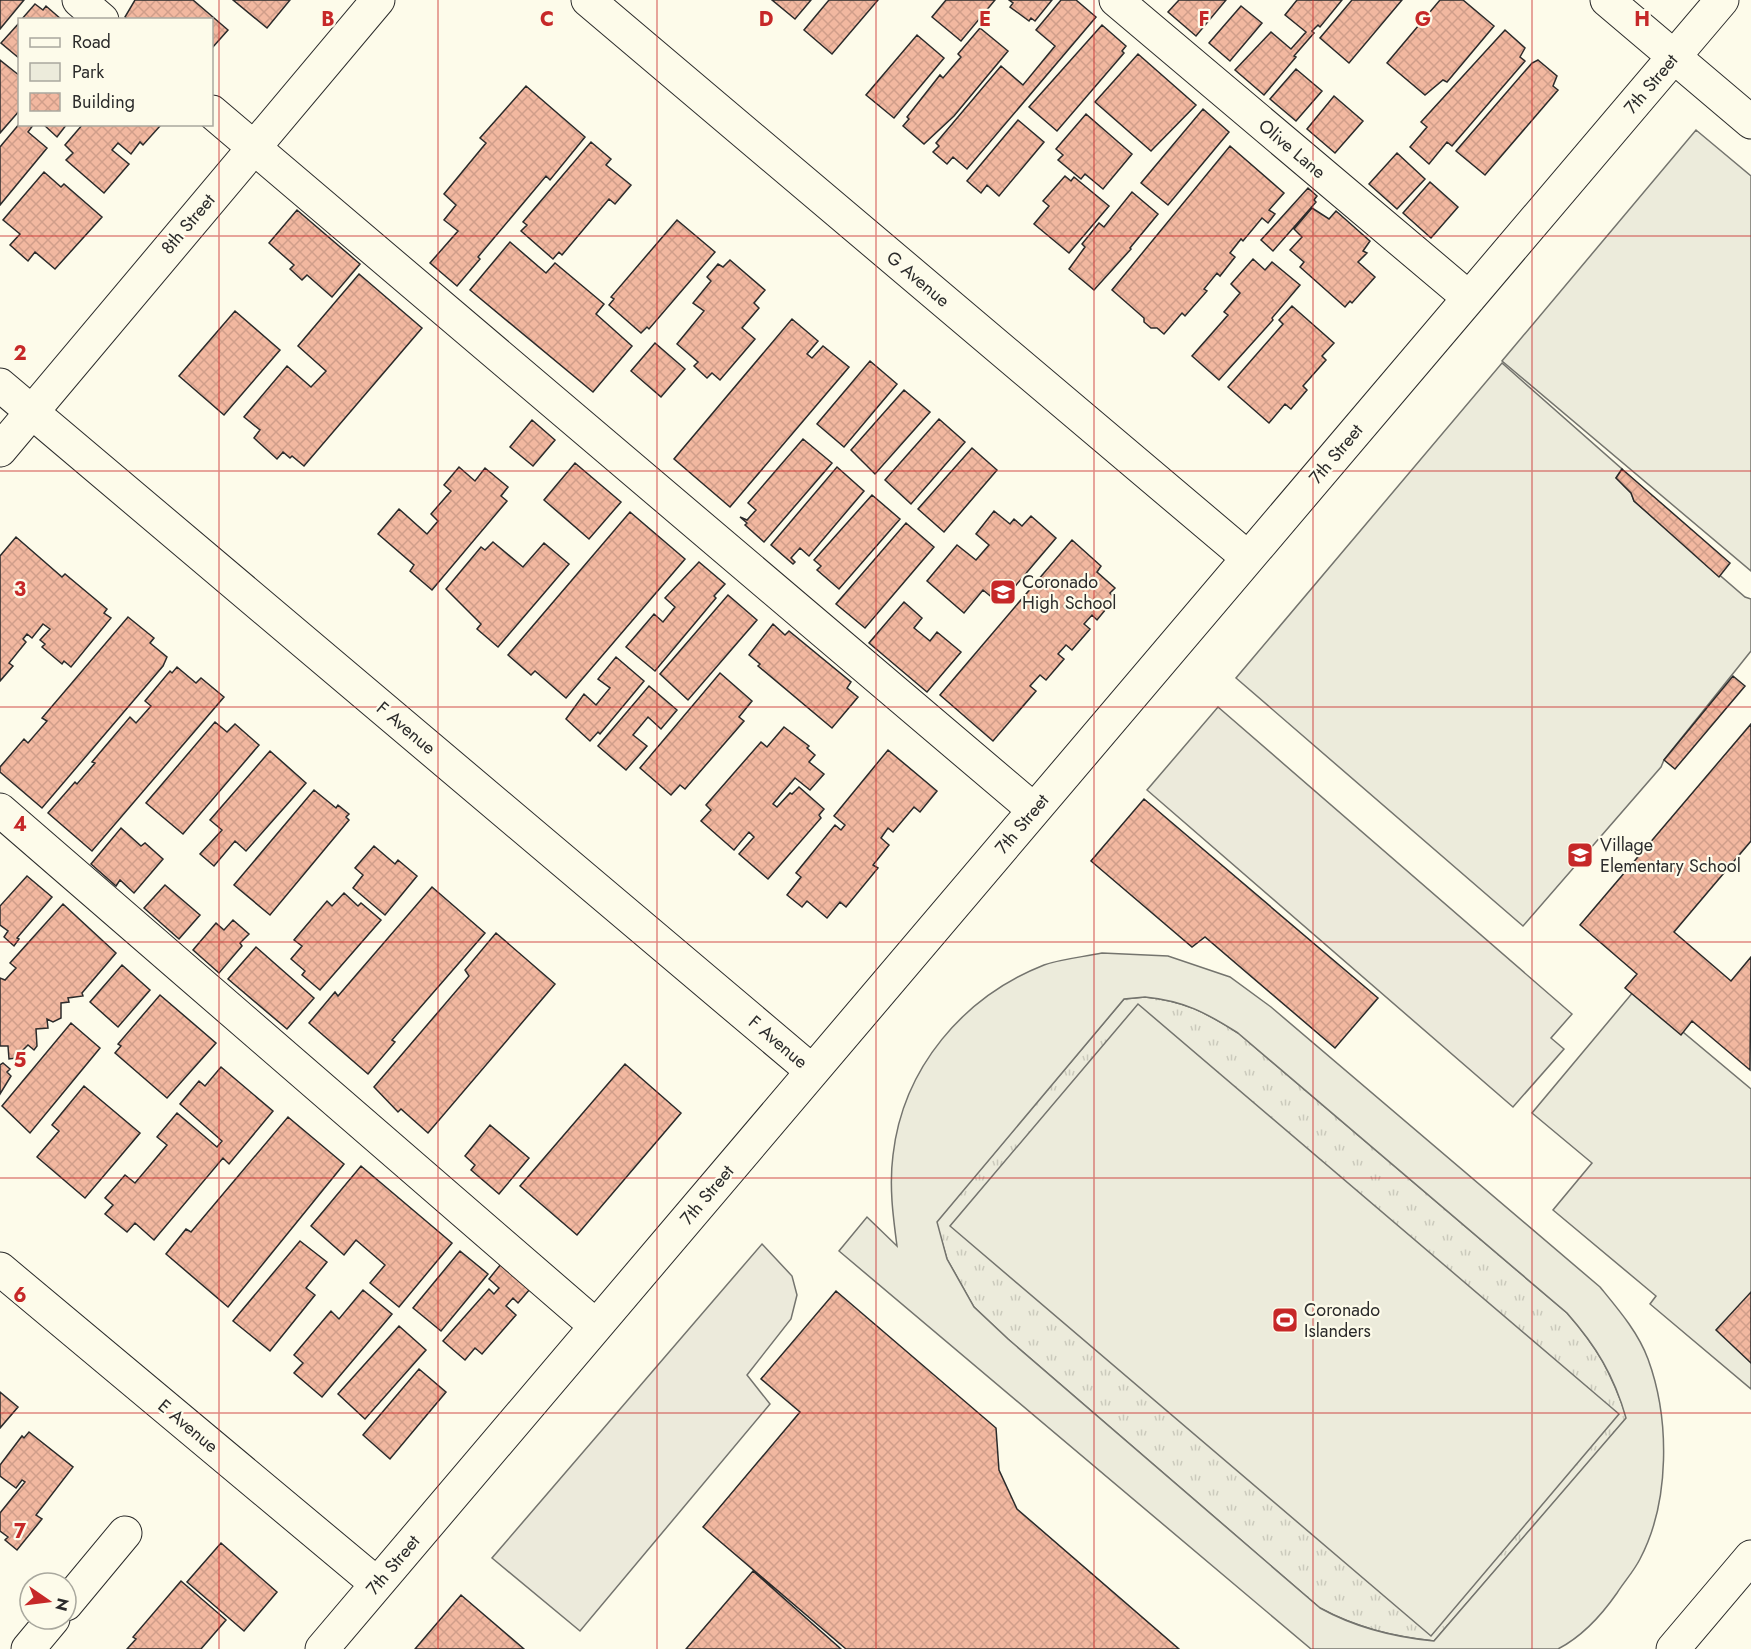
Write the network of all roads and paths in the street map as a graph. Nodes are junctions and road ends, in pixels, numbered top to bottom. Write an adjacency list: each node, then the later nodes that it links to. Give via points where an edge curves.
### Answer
1 (79, 0): 7 (street)
2 (378, 0): 11 (street, 8th Street)
3 (588, 0): 16 (street, G Avenue)
4 (1116, 0): 12 (street, Olive Lane)
5 (1607, 0): 8 (street)
6 (1722, 0): 8 (street, 7th Street)
7 (100, 18)
8 (1674, 57): 10 (street); 12 (street, 7th Street)
9 (213, 113): 11 (street)
10 (1751, 122)
11 (253, 147): 14 (street, 8th Street); 18 (street)
12 (1469, 298): 16 (street, 7th Street)
13 (0, 385): 14 (street, F Avenue)
14 (32, 413): 15 (street, 8th Street); 19 (street, F Avenue)
15 (0, 450)
16 (1248, 558): 18 (street, 7th Street)
17 (0, 810): 21 (street)
18 (1034, 810): 19 (street, 7th Street)
19 (812, 1071): 21 (street, 7th Street)
20 (0, 1269): 24 (street, E Avenue)
21 (596, 1326): 24 (street, 7th Street)
22 (125, 1533): 25 (street)
23 (1751, 1557): 29 (street)
24 (377, 1584): 28 (street, 7th Street)
25 (78, 1590)
26 (43, 1631): 27 (street)
27 (28, 1649)
28 (322, 1649)
29 (1673, 1649)

